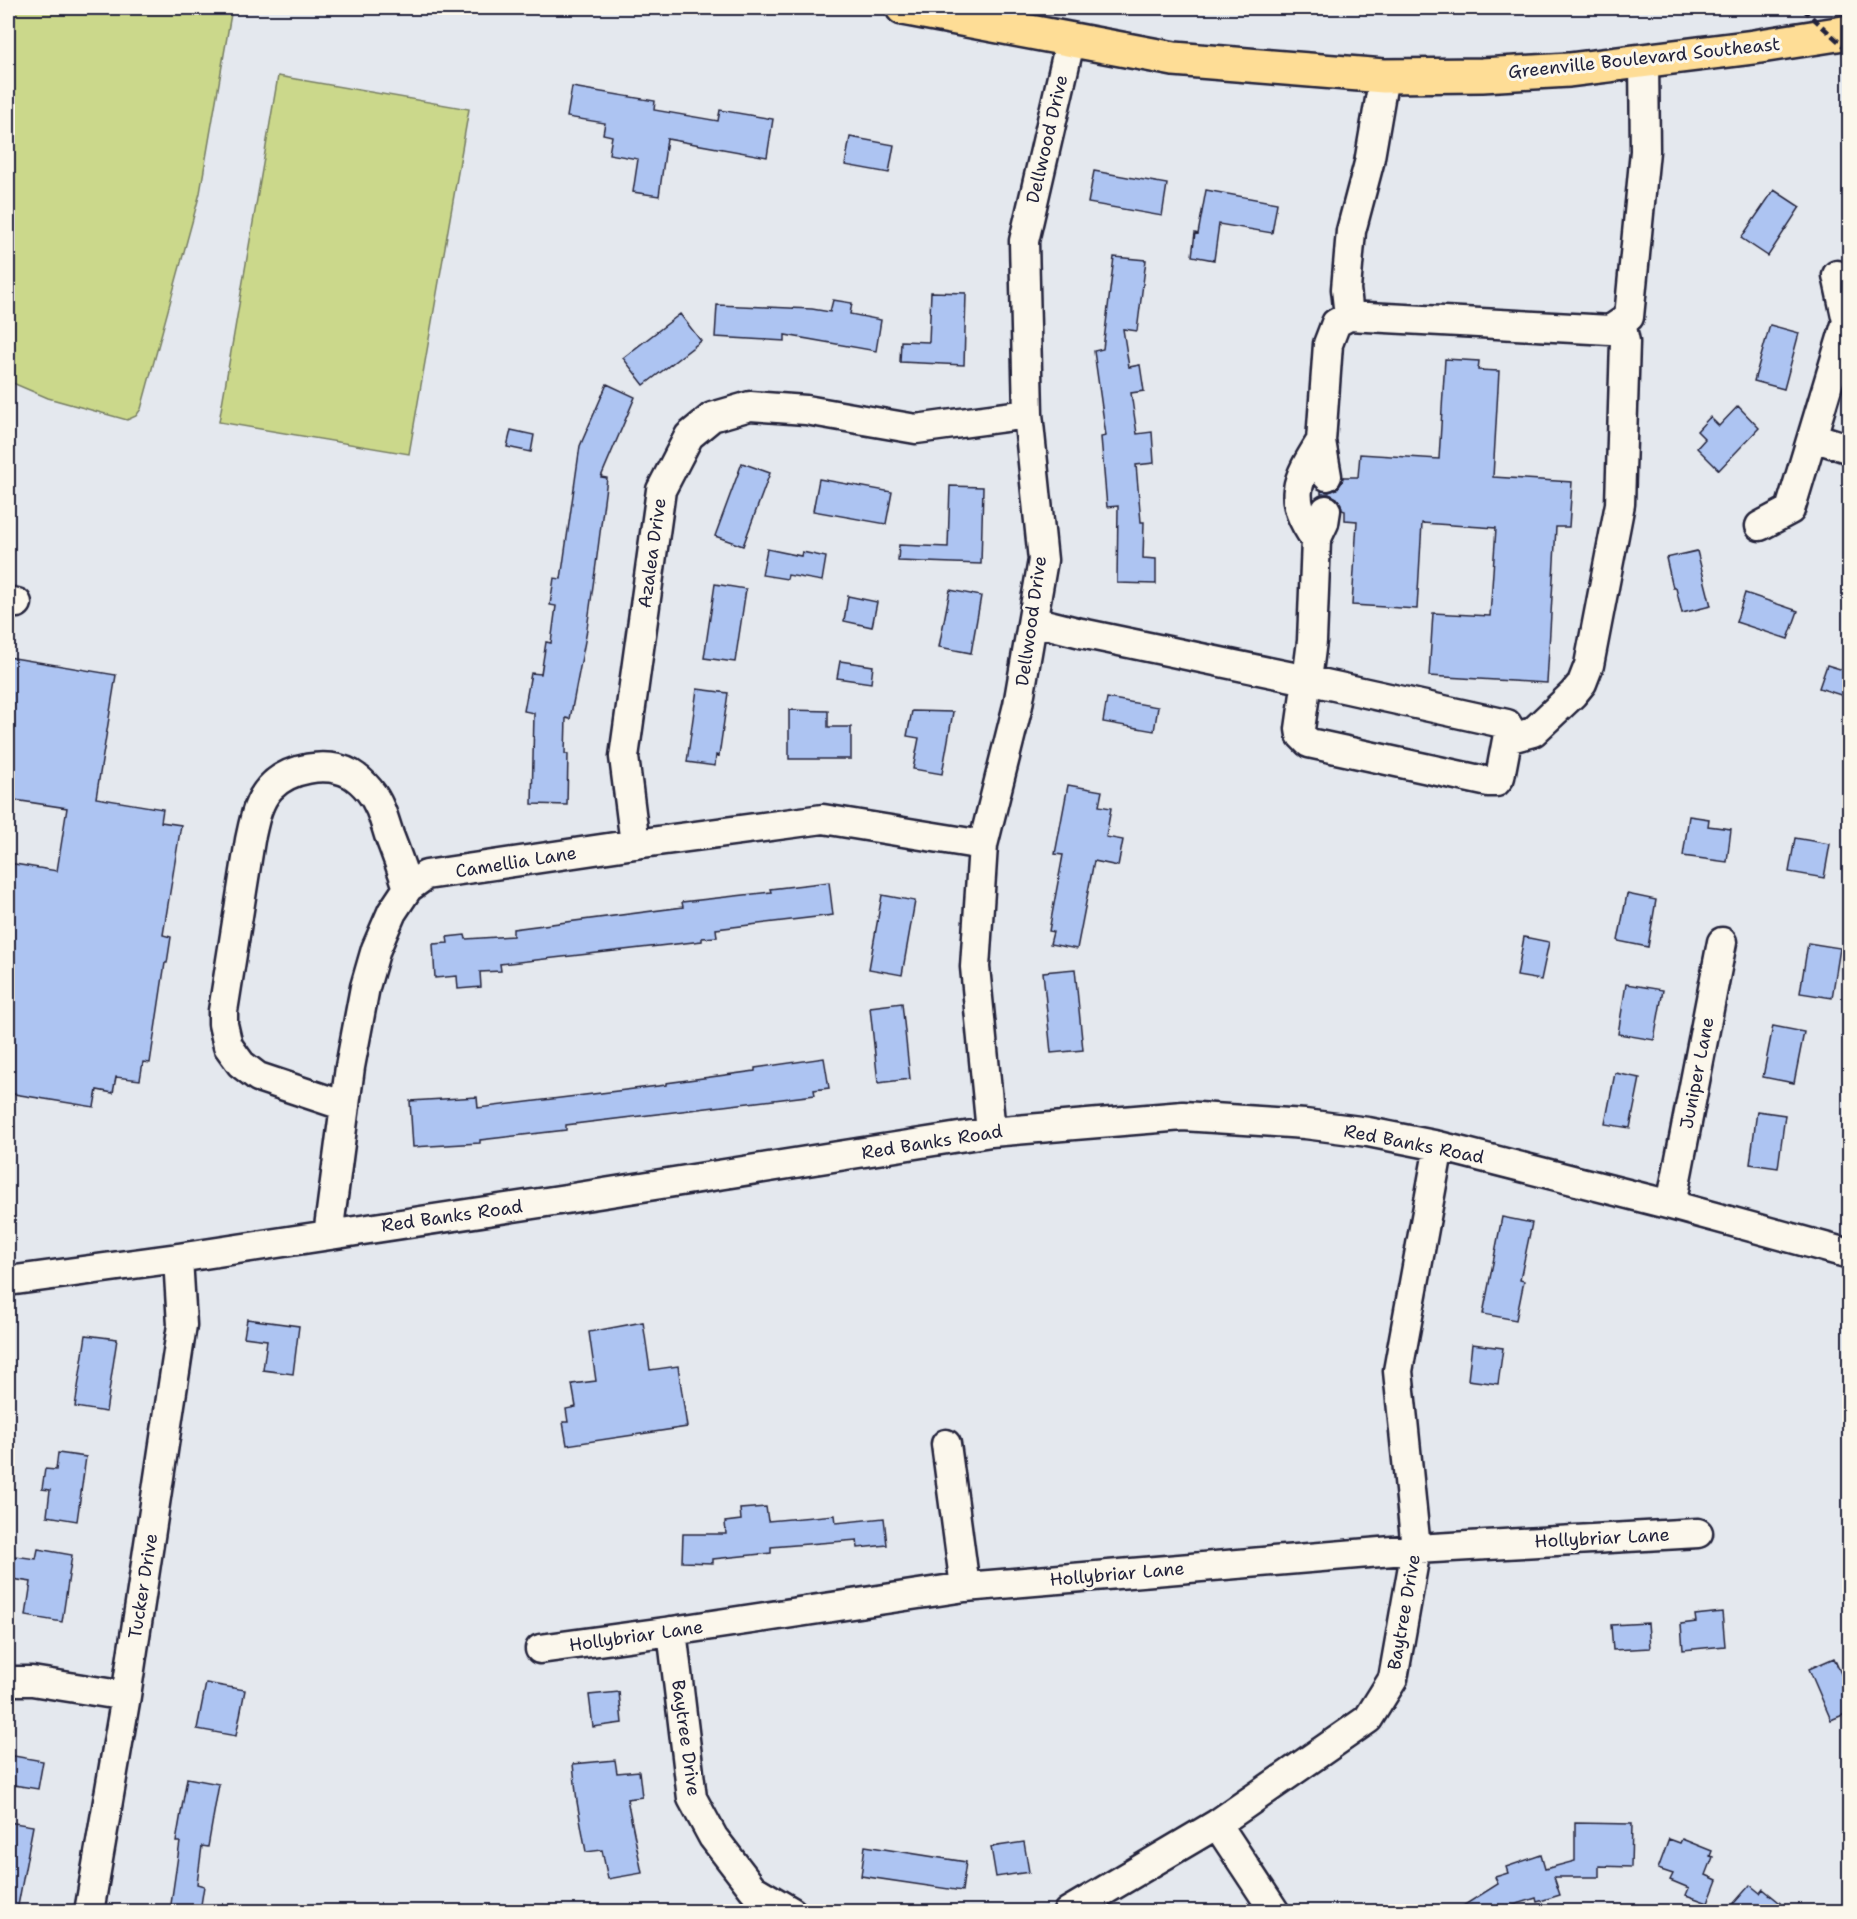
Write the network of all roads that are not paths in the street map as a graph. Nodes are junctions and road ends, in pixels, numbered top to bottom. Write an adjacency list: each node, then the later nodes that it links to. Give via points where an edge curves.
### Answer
1 (903, 8): 3 (highway, Greenville Boulevard Southeast)
2 (1850, 32): 4 (highway, Greenville Boulevard Southeast)
3 (1071, 38): 5 (highway, Greenville Boulevard Southeast, via 1174,59); 9 (street, Dellwood Drive, via 1024,242)
4 (1644, 61): 5 (highway, Greenville Boulevard Southeast, via 1493,75); 8 (street, via 1645,152 1629,317)
5 (1384, 76): 7 (street, via 1369,163 1351,231 1346,289)
6 (1837, 275): 10 (street, via 1847,321)
7 (1349, 316): 8 (street, via 1610,330); 11 (street, via 1336,323 1328,344)
8 (1621, 322): 19 (street, via 1625,348 1620,504 1589,665 1573,694 1533,732)
9 (1028, 414): 17 (street, Dellwood Drive, via 1043,560); 20 (street, Azalea Drive, via 916,429 806,410 750,406 712,417 689,436 661,490 624,756)
10 (1813, 437): 12 (street); 15 (street, via 1790,510)
11 (1321, 441): 13 (street); 16 (street, via 1301,474 1297,494 1300,514)
12 (1850, 449)
13 (1327, 476)
14 (1326, 510): 16 (street)
15 (1760, 526)
16 (1316, 540): 18 (street, via 1312,641)
17 (1033, 621): 18 (street); 21 (street, Dellwood Drive, via 1018,705)
18 (1306, 680): 19 (street, via 1502,722 1509,729); 19 (street, via 1300,729 1309,744 1496,782)
19 (1507, 739)
20 (634, 844): 21 (street, Camellia Lane, via 823,819); 22 (street, Camellia Lane, via 426,875)
21 (983, 845): 25 (street, Dellwood Drive, via 975,967)
22 (408, 888): 24 (street, Camellia Lane, via 388,921 364,987); 24 (street, via 379,804 354,776 323,768 300,771 285,776 264,796 255,818 247,860 225,996 225,1035 235,1056 249,1072)
23 (1722, 942): 27 (street, Juniper Lane)
24 (345, 1106): 28 (street, Camellia Lane)
25 (991, 1132): 26 (street, Red Banks Road, via 1184,1116 1305,1124); 28 (street, Red Banks Road)
26 (1439, 1146): 27 (street, Red Banks Road); 34 (street, Baytree Drive, via 1398,1371)
27 (1671, 1205): 29 (street, Red Banks Road)
28 (328, 1235): 30 (street, Red Banks Road)
29 (1850, 1254)
30 (178, 1258): 31 (street, Red Banks Road); 39 (street, Tucker Drive, via 183,1325)
31 (8, 1281)
32 (945, 1444): 35 (street)
33 (1698, 1533): 34 (street, Hollybriar Lane)
34 (1416, 1549): 35 (street, Hollybriar Lane); 40 (street, Baytree Drive, via 1393,1679 1368,1719)
35 (965, 1587): 36 (street, Hollybriar Lane)
36 (672, 1631): 37 (street, Hollybriar Lane); 42 (street, Baytree Drive, via 692,1798 712,1837 753,1889)
37 (540, 1649)
38 (8, 1681): 39 (street)
39 (126, 1696): 41 (street, Tucker Drive)
40 (1217, 1824): 43 (street, Baytree Drive); 44 (street)
41 (89, 1911)
42 (792, 1911)
43 (1068, 1911)
44 (1275, 1911)

